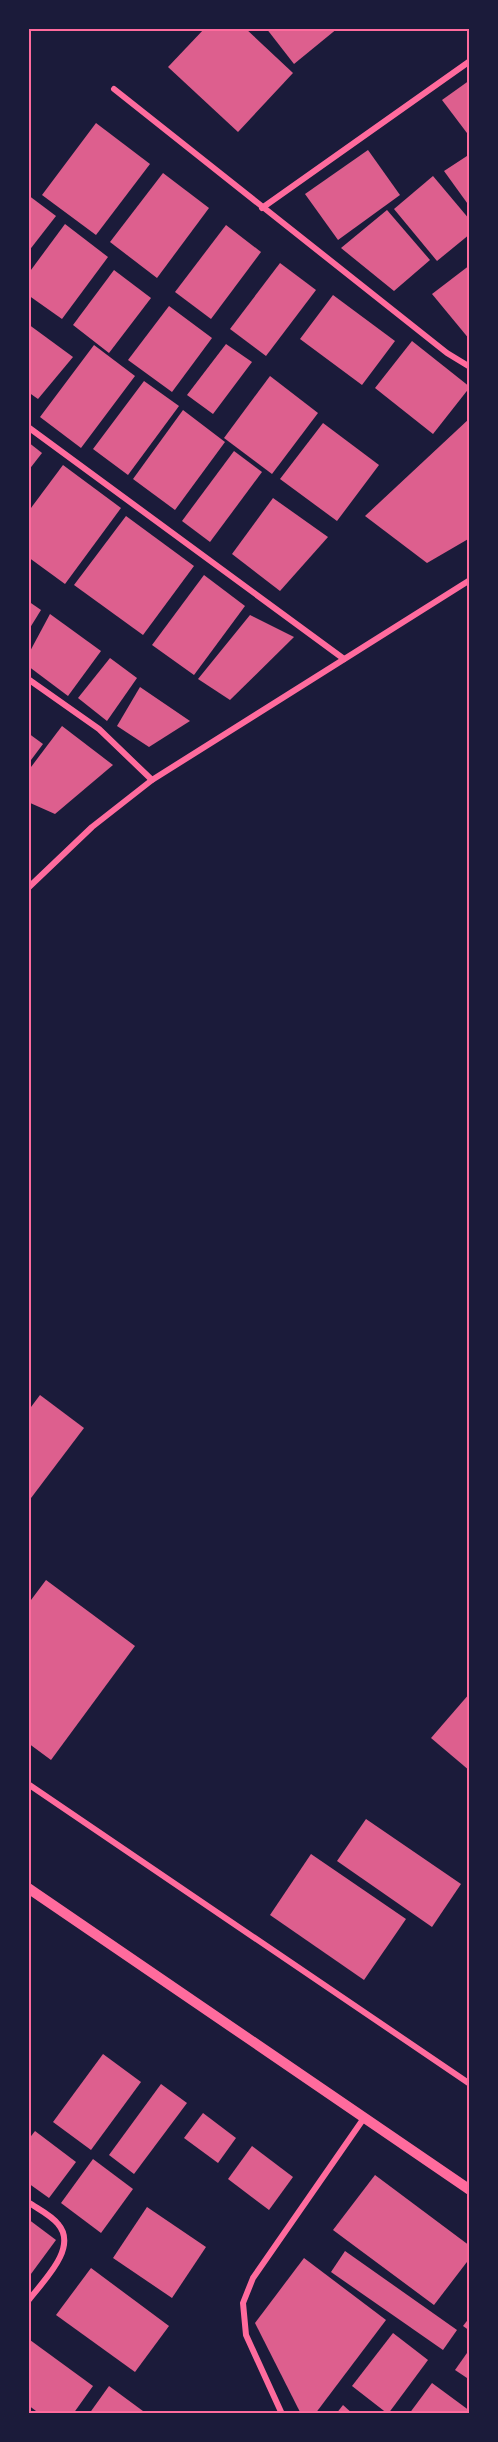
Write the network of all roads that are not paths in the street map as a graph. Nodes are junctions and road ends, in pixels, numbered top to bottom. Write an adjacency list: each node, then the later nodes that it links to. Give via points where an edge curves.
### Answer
1 (470, 61): 3 (street)
2 (114, 90): 3 (street)
3 (262, 208): 4 (street)
4 (470, 368)
5 (28, 427): 7 (street)
6 (470, 580): 7 (street)
7 (344, 659): 9 (street)
8 (28, 679): 9 (street, via 99,729)
9 (152, 780): 10 (street, via 92,827)
10 (28, 888)
11 (28, 1784): 13 (street)
12 (28, 1888): 14 (street)
13 (470, 2084)
14 (364, 2118): 15 (street); 18 (street, via 258,2270 243,2303 246,2335)
15 (468, 2186)
16 (28, 2202): 17 (street, via 59,2224 64,2235 59,2259)
17 (28, 2301)
18 (282, 2414)

